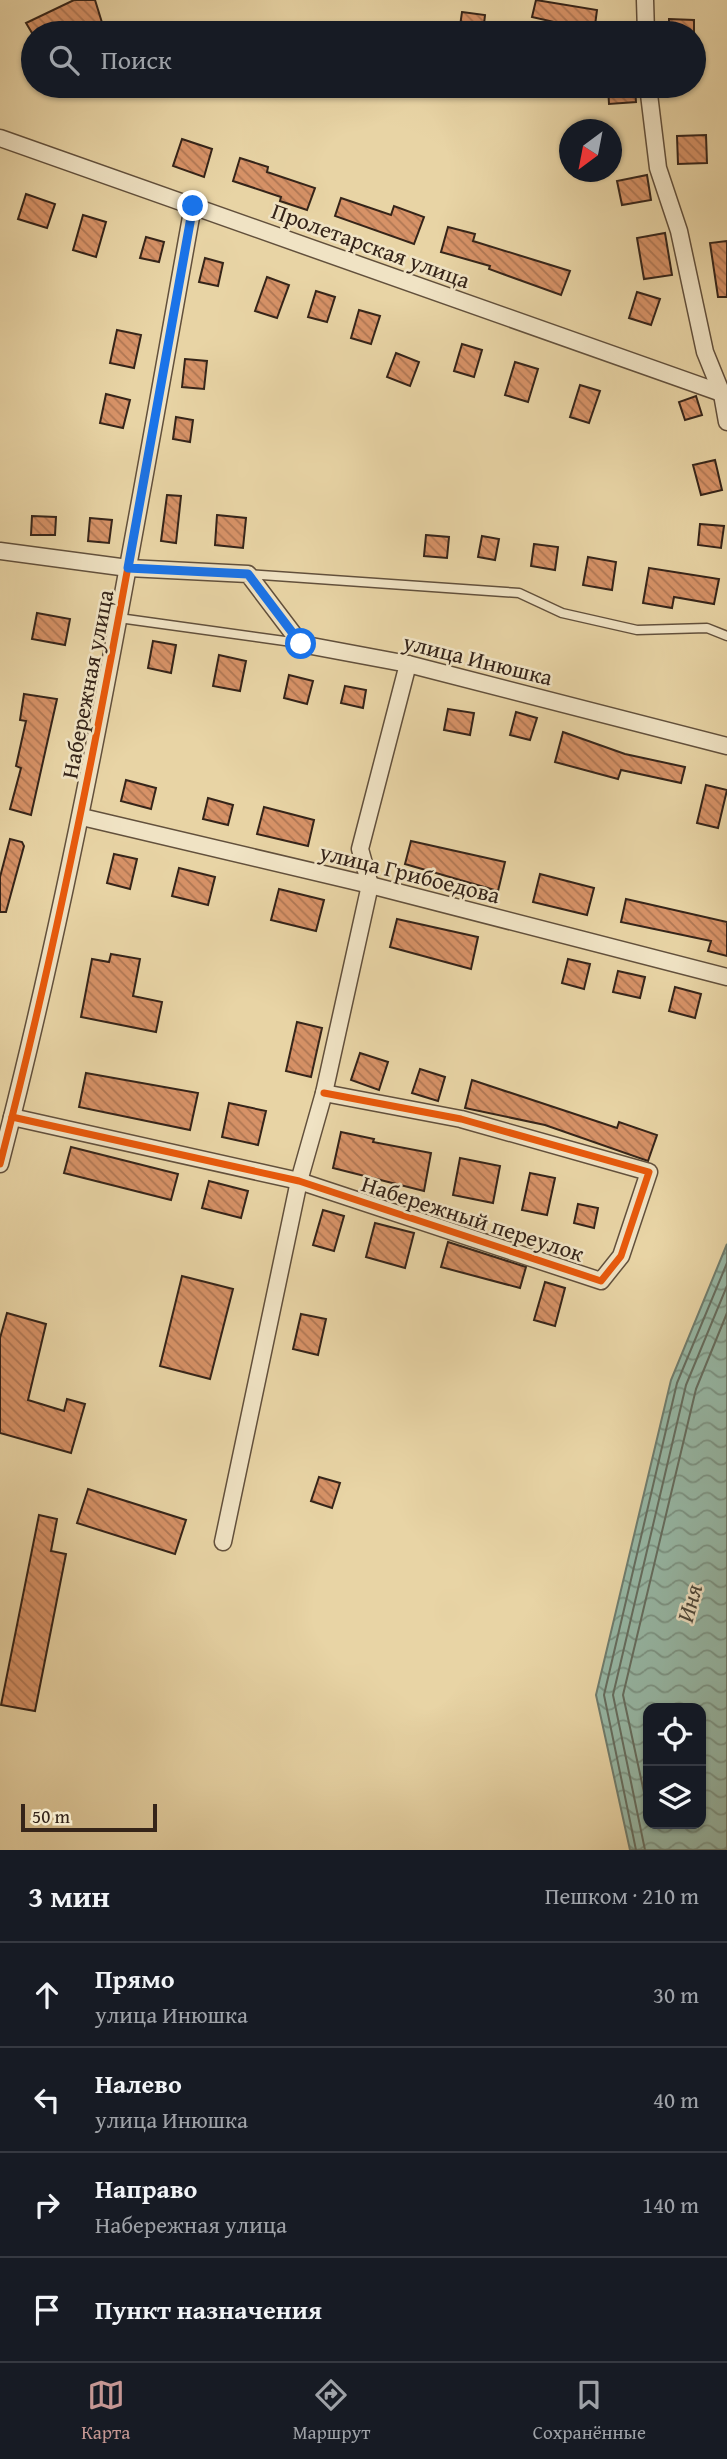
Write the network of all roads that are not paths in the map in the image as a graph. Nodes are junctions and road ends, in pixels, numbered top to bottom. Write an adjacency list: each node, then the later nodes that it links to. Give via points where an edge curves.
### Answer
1 (645, 0): 2 (street)
2 (646, 21)
3 (649, 98): 6 (street, via 658,169 679,231 705,352)
4 (0, 138): 5 (street, Пролетарская улица)
5 (193, 206): 6 (street, Пролетарская улица); 9 (street, Набережная улица)
6 (724, 394): 7 (street)
7 (727, 422)
8 (0, 551): 9 (street)
9 (128, 568): 10 (street); 11 (street, Набережная улица)
10 (248, 574): 12 (lane, via 519,593 562,613 637,630 706,628); 13 (street)
11 (119, 618): 13 (lane); 16 (street, Набережная улица)
12 (727, 636)
13 (301, 644): 14 (street, улица Инюшка)
14 (408, 664): 15 (street, улица Инюшка); 17 (street, via 360,849)
15 (727, 746)
16 (82, 817): 17 (street, улица Грибоедова); 20 (street, Набережная улица)
17 (370, 885): 18 (street, улица Грибоедова); 19 (street)
18 (727, 977)
19 (324, 1093): 22 (street); 22 (street, Набережный переулок, via 461,1119 649,1172 621,1256 601,1281)
20 (12, 1117): 21 (street, Набережная улица); 22 (street, Набережный переулок)
21 (0, 1164)
22 (299, 1181): 23 (street)
23 (223, 1542)

